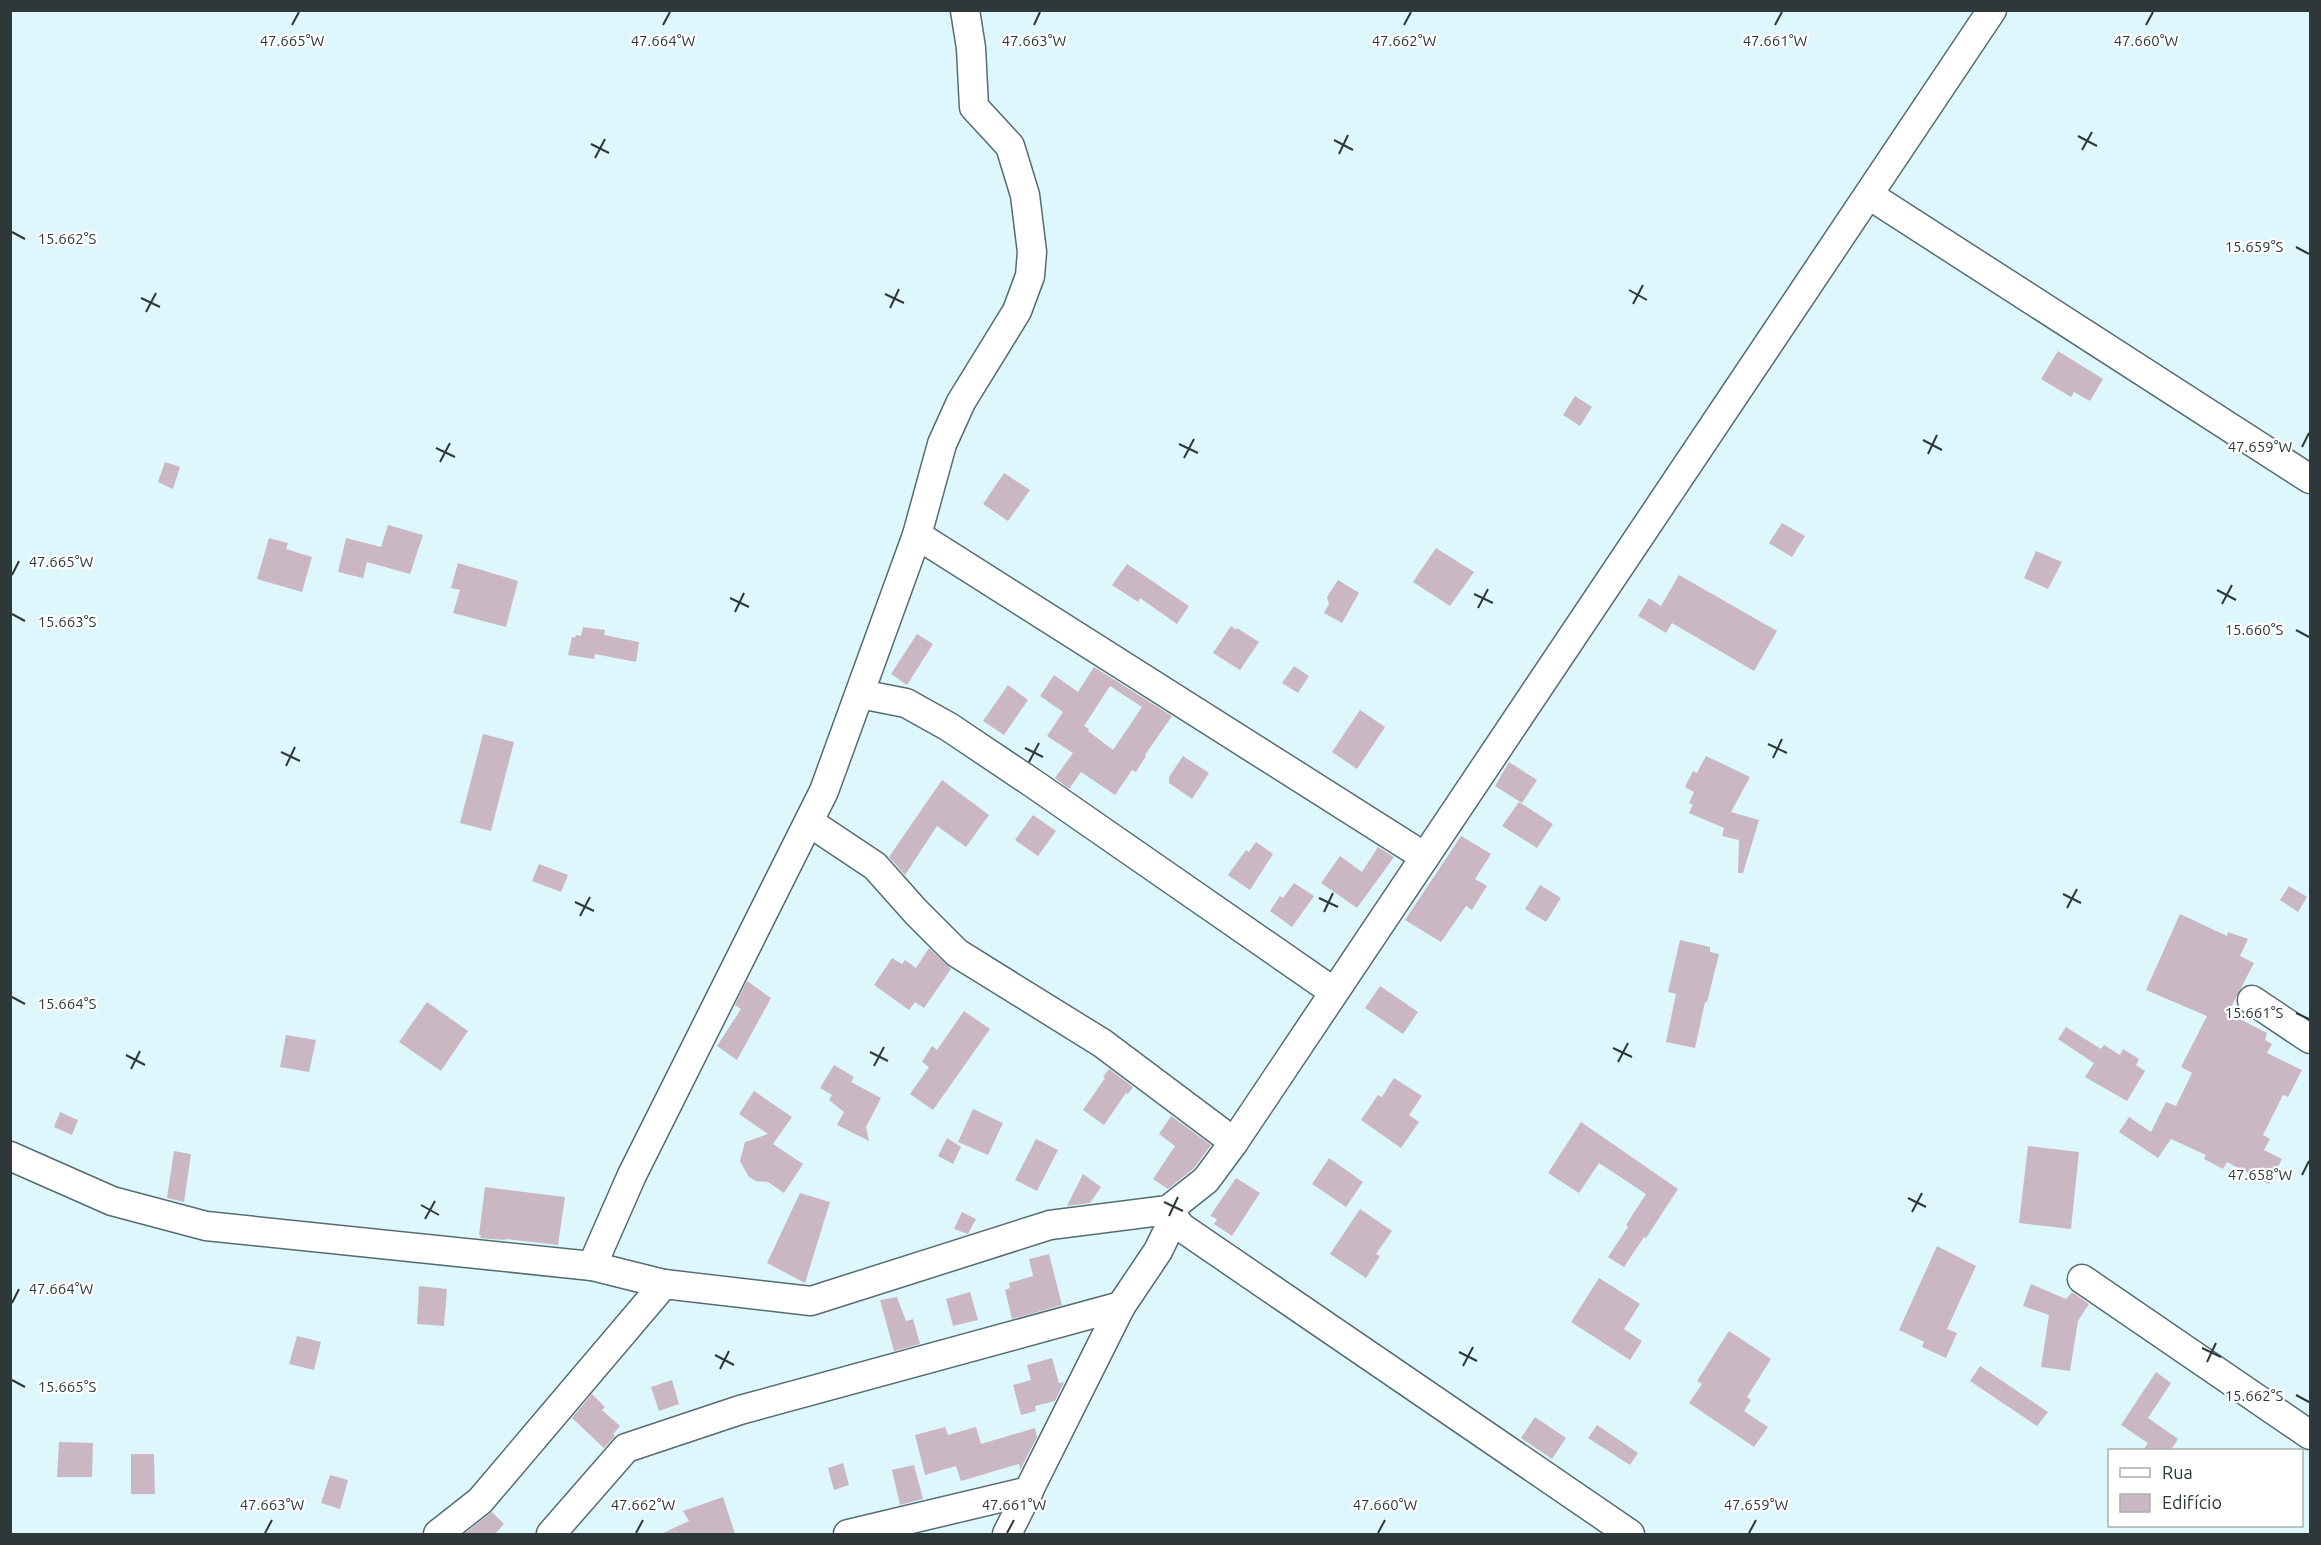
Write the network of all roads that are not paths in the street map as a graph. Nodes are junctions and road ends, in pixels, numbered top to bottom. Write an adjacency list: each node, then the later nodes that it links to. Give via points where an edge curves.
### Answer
1 (965, 10): 5 (street, via 974,107 1010,146 1025,195 1032,252 1030,276 1017,311 961,402 942,444)
2 (1992, 10): 3 (street)
3 (1869, 195): 4 (street); 8 (street)
4 (2310, 480)
5 (917, 535): 6 (street); 8 (street)
6 (860, 694): 7 (street); 9 (street, via 906,703 949,728)
7 (809, 822): 12 (street, via 875,866 957,953 1102,1043); 15 (street, via 632,1175)
8 (1425, 857): 9 (street)
9 (1334, 992): 12 (street)
10 (2252, 1000): 11 (street)
11 (2310, 1039)
12 (1234, 1142): 14 (street, via 1206,1180)
13 (10, 1156): 15 (street, via 112,1201 206,1226)
14 (1171, 1214): 17 (street, via 1050,1224 811,1301); 18 (street, via 1158,1251); 25 (street, via 1181,1227)
15 (592, 1266): 17 (street)
16 (2082, 1279): 19 (street)
17 (664, 1284): 21 (street, via 480,1501)
18 (1121, 1306): 20 (street); 22 (street, via 740,1410 627,1448)
19 (2310, 1435)
20 (1029, 1491): 23 (street); 24 (street)
21 (438, 1534)
22 (551, 1534)
23 (848, 1534)
24 (1007, 1534)
25 (1630, 1534)

